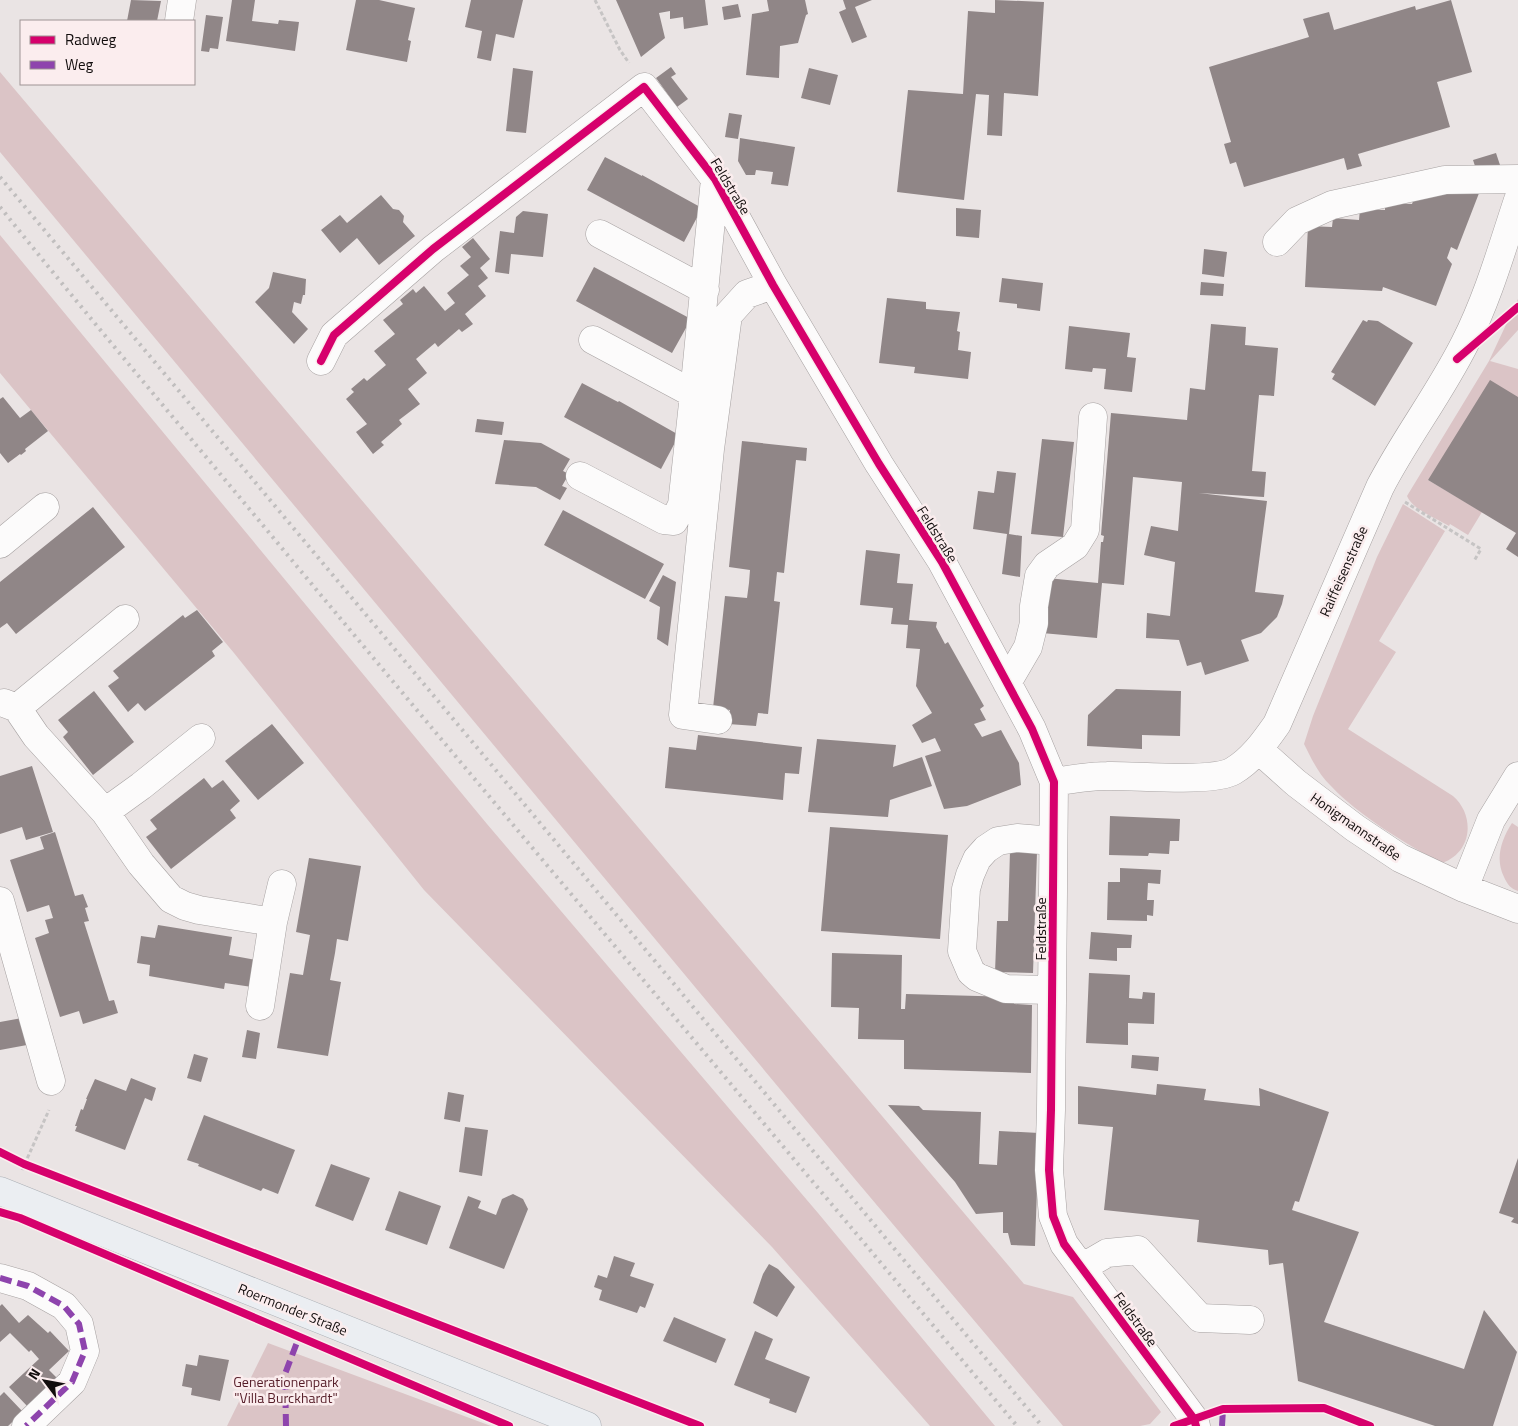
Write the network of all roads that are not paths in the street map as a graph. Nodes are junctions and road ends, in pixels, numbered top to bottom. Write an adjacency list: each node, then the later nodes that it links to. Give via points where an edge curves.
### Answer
1 (182, 0): 2 (street)
2 (179, 20)
3 (715, 178): 8 (street, Feldstraße); 9 (street, Feldstraße); 11 (street, Feldstraße, via 644,87 433,249 334,335)
4 (1518, 179): 7 (street, via 1445,180 1332,204 1297,221)
5 (1518, 200): 22 (street, Raiffeisenstraße, via 1485,300 1466,342 1380,487 1277,724)
6 (600, 234): 9 (street)
7 (1277, 242)
8 (773, 285): 18 (street, Feldstraße, via 879,464 942,562); 20 (street, via 747,294 728,315 710,449 683,715)
9 (705, 290): 12 (street, Feldstraße)
10 (593, 340): 12 (street)
11 (321, 361)
12 (694, 394): 14 (street, Feldstraße, via 682,505 674,521 664,520)
13 (1093, 417): 18 (street, via 1085,530 1075,546 1047,565 1039,576 1028,647)
14 (580, 476)
15 (45, 507): 16 (street)
16 (0, 544)
17 (125, 619): 19 (street)
18 (1007, 683): 24 (street, Feldstraße, via 1032,729)
19 (5, 706): 25 (street)
20 (718, 720)
21 (201, 738): 25 (street)
22 (1259, 750): 24 (street, Raiffeisenstraße, via 1232,772 1207,777 1107,776); 28 (street, Honigmannstraße, via 1355,828 1400,858)
23 (1518, 776): 28 (street, via 1491,820)
24 (1054, 782): 26 (street, Feldstraße)
25 (105, 812): 31 (street, via 141,864 171,899 199,910)
26 (1053, 841): 32 (street, Feldstraße); 32 (street, via 1017,838 998,841 977,859 966,889 962,951 971,972 977,977 1006,989)
27 (282, 884): 31 (street)
28 (1464, 888): 30 (street, Honigmannstraße)
29 (0, 900): 34 (street)
30 (1518, 909)
31 (273, 922): 33 (street)
32 (1052, 990): 36 (street, Feldstraße, via 1049,1170 1053,1216 1064,1244)
33 (260, 1006)
34 (51, 1082)
35 (5, 1193): 40 (main road, Roermonder Straße)
36 (1082, 1267): 38 (street, via 1107,1253 1138,1250 1200,1318); 41 (street, Feldstraße)
37 (0, 1278): 39 (street, via 28,1286 64,1306 78,1324 85,1351 72,1382)
38 (1250, 1320)
39 (26, 1426)
40 (586, 1426)
41 (1196, 1426)

